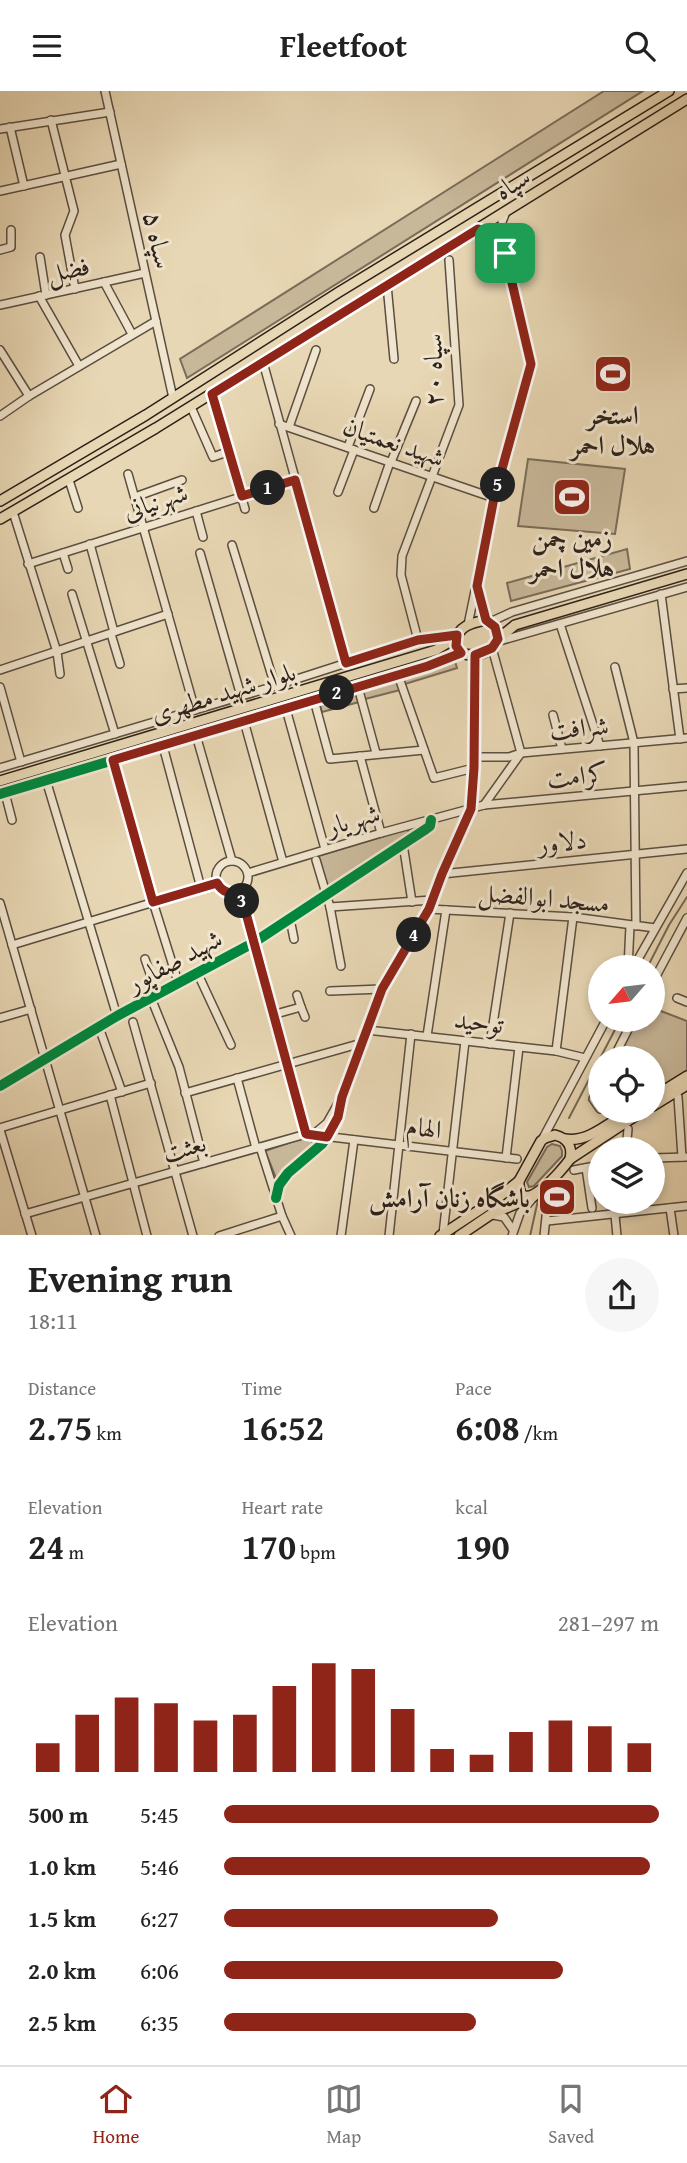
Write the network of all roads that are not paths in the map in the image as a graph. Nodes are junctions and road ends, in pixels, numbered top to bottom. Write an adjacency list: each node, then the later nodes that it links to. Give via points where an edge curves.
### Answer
1 (105, 91): 4 (street, سپاه ۵)
2 (669, 91): 35 (main road, سپاه)
3 (687, 99): 12 (main road, سپاه)
4 (110, 112): 5 (street); 8 (street, سپاه ۵)
5 (51, 120): 6 (street); 9 (street)
6 (10, 127): 7 (street); 10 (street)
7 (0, 128)
8 (121, 164): 9 (street); 19 (street, سپاه ۵)
9 (66, 176): 10 (street); 22 (street, via 74,211 65,235)
10 (24, 186): 11 (street)
11 (0, 191)
12 (506, 212): 13 (main road, سپاه); 16 (street, via 502,222)
13 (478, 229): 16 (street, via 492,234); 21 (main road, سپاه)
14 (11, 230): 15 (street, via 11,247)
15 (0, 250)
16 (505, 253): 53 (street, via 531,364)
17 (40, 257): 23 (street)
18 (449, 260): 45 (street, سپاه ۲۰, via 458,405)
19 (145, 273): 20 (street, فضل); 25 (street, سپاه ۵)
20 (104, 282): 22 (street, فضل); 26 (street)
21 (387, 285): 29 (street); 30 (main road, سپاه)
22 (75, 289): 23 (street, فضل)
23 (43, 296): 24 (street, فضل); 31 (street)
24 (0, 305)
25 (156, 321): 26 (street); 35 (street, سپاه ۵)
26 (132, 334): 31 (street)
27 (0, 350): 34 (street)
28 (316, 350): 40 (street)
29 (394, 359)
30 (262, 362): 33 (main road, سپاه); 39 (street)
31 (79, 366): 34 (street)
32 (370, 389): 41 (street)
33 (212, 394): 37 (main road, سپاه); 42 (street)
34 (29, 396): 38 (street)
35 (173, 398): 54 (main road, سپاه)
36 (416, 401): 43 (street)
37 (191, 407): 42 (street, via 213,457); 46 (main road, سپاه)
38 (0, 416)
39 (279, 424): 40 (street, شهید نعمتیان); 48 (street)
40 (289, 428): 41 (street, شهید نعمتیان)
41 (351, 449): 43 (street, شهید نعمتیان); 49 (street)
42 (230, 451): 52 (street)
43 (391, 462): 45 (street, شهید نعمتیان); 55 (street)
44 (128, 474): 51 (street)
45 (432, 477): 53 (street, شهید نعمتیان); 81 (street, سپاه ۲۰, via 402,556 401,575)
46 (69, 480): 56 (street); 59 (main road, سپاه)
47 (182, 480): 51 (street)
48 (295, 480): 52 (street, شهرنیانی); 88 (street)
49 (338, 492)
50 (0, 493): 54 (street)
51 (135, 496): 60 (street)
52 (242, 496): 57 (street); 58 (street, شهرنیانی)
53 (494, 498): 70 (street)
54 (0, 501): 59 (main road)
55 (374, 507)
56 (78, 508)
57 (245, 509)
58 (196, 510): 60 (street, شهرنیانی); 61 (street)
59 (7, 515): 67 (street)
60 (143, 527): 62 (street, شهرنیانی); 74 (street)
61 (203, 537)
62 (90, 544): 64 (street, شهرنیانی); 79 (street)
63 (232, 545): 94 (street)
64 (63, 553): 67 (street, شهرنیانی); 68 (street)
65 (200, 554): 99 (street)
66 (687, 561): 75 (street)
67 (28, 564): 86 (street)
68 (68, 569)
69 (687, 574): 78 (main road)
70 (477, 586): 75 (street); 77 (street)
71 (687, 587): 73 (street)
72 (72, 594): 82 (street)
73 (661, 594): 76 (street); 98 (street)
74 (168, 614): 79 (street); 102 (street)
75 (490, 622): 77 (main road); 78 (main road); 83 (main road, via 498,631)
76 (560, 624): 83 (street); 110 (street)
77 (468, 625): 80 (main road)
78 (515, 625): 83 (main road)
79 (113, 633): 82 (street); 89 (street)
80 (456, 636): 81 (street); 84 (main road, بلوار شهید مطهری); 85 (main road)
81 (418, 640): 88 (street)
82 (87, 642): 86 (street); 105 (street)
83 (495, 643): 87 (main road); 114 (street)
84 (436, 650): 85 (main road); 121 (main road, بلوار شهید مطهری)
85 (459, 651): 87 (main road); 93 (street)
86 (57, 652): 91 (street); 92 (street)
87 (475, 655): 116 (street)
88 (346, 663): 94 (street)
89 (120, 664)
90 (615, 667): 109 (street)
91 (0, 670)
92 (60, 674)
93 (398, 675): 96 (street); 112 (street)
94 (275, 686): 99 (street)
95 (0, 687): 118 (street)
96 (358, 687): 100 (street); 113 (street)
97 (687, 688): 98 (street)
98 (673, 689): 107 (street)
99 (241, 696): 102 (street)
100 (314, 700): 101 (street); 115 (street, via 330,759)
101 (286, 709): 104 (street); 132 (street)
102 (195, 710): 105 (street)
103 (553, 715): 111 (street)
104 (244, 721): 106 (street); 137 (street)
105 (115, 734): 118 (street)
106 (197, 735): 108 (street); 135 (street)
107 (683, 739): 109 (street, شرافت)
108 (163, 745): 117 (street); 142 (street)
109 (634, 745): 110 (street, شرافت); 124 (street)
110 (600, 746): 111 (street, شرافت)
111 (562, 749): 114 (street, شرافت)
112 (424, 750): 113 (street); 120 (street, via 434,778)
113 (376, 753): 115 (street)
114 (521, 753): 116 (street, شرافت); 126 (street)
115 (360, 756): 130 (street)
116 (474, 757): 120 (street)
117 (113, 760): 122 (street); 145 (street)
118 (21, 762): 119 (street)
119 (0, 768)
120 (474, 768): 127 (street)
121 (0, 781)
122 (46, 781): 125 (street); 155 (street)
123 (687, 786): 124 (street, کرامت)
124 (634, 791): 126 (street, کرامت); 134 (street)
125 (3, 793): 128 (street)
126 (484, 805): 127 (street, کرامت)
127 (471, 809): 129 (street, شهریار); 140 (street)
128 (12, 820)
129 (431, 820): 130 (street, شهریار); 131 (street, شهید صفاپور, via 430,826)
130 (381, 833): 132 (street, شهریار)
131 (403, 845): 144 (street, شهید صفاپور); 146 (street)
132 (325, 849): 137 (street, شهریار)
133 (687, 849): 134 (street, دلاور)
134 (635, 854): 140 (street, دلاور); 156 (street)
135 (232, 860): 138 (street); 141 (street, via 219,867)
136 (316, 860): 144 (street)
137 (283, 862): 138 (street, شهریار)
138 (248, 873): 143 (street)
139 (687, 873): 157 (street)
140 (442, 874): 148 (street)
141 (217, 883): 142 (street); 143 (street, via 228,893)
142 (201, 888): 145 (street)
143 (240, 891): 159 (street)
144 (327, 894): 149 (street); 154 (street, شهید صفاپور)
145 (153, 902): 155 (street); 167 (street)
146 (412, 902): 148 (street, مسجد ابوالفضل); 149 (street, مسجد ابوالفضل)
147 (0, 903): 160 (street)
148 (430, 904): 150 (street, مسجد ابوالفضل); 168 (street)
149 (330, 907): 165 (street)
150 (446, 910): 151 (street, مسجد ابوالفضل); 185 (street)
151 (510, 913): 152 (street, مسجد ابوالفضل); 188 (street)
152 (573, 917): 156 (street, مسجد ابوالفضل); 191 (street)
153 (687, 918): 164 (street)
154 (290, 919): 158 (street); 159 (street, شهید صفاپور)
155 (89, 922): 160 (street); 177 (street)
156 (633, 926): 157 (street, مسجد ابوالفضل); 161 (street)
157 (655, 928): 162 (street)
158 (294, 939)
159 (253, 943): 166 (street, شهید صفاپور); 176 (street)
160 (12, 945): 175 (street)
161 (630, 955)
162 (640, 955)
163 (145, 959): 171 (street)
164 (665, 959)
165 (341, 965)
166 (197, 972): 167 (street, شهید صفاپور); 189 (street)
167 (178, 982): 171 (street, شهید صفاپور)
168 (382, 989): 169 (street); 181 (street)
169 (330, 991)
170 (297, 995): 174 (street)
171 (154, 996): 177 (street, شهید صفاپور); 202 (street)
172 (677, 998): 173 (street)
173 (687, 1002)
174 (302, 1007): 176 (street); 178 (street)
175 (31, 1009): 179 (street); 193 (street)
176 (272, 1015): 194 (street)
177 (117, 1016): 193 (street, شهید صفاپور)
178 (305, 1017)
179 (0, 1018)
180 (133, 1022): 197 (street)
181 (367, 1030): 184 (street, توحید); 187 (street)
182 (102, 1033): 201 (street)
183 (599, 1033): 192 (street)
184 (411, 1034): 185 (street, توحید); 219 (street)
185 (427, 1035): 186 (street, توحید)
186 (465, 1041): 188 (street, توحید); 221 (street)
187 (362, 1043): 194 (street); 204 (street)
188 (490, 1044): 190 (street, توحید)
189 (231, 1045)
190 (519, 1047): 191 (street, توحید); 223 (street)
191 (556, 1051): 192 (street, توحید)
192 (585, 1058): 208 (street)
193 (46, 1060): 199 (street, شهید صفاپور); 207 (street)
194 (285, 1064): 196 (street); 213 (street)
195 (687, 1076): 200 (main road)
196 (237, 1078): 202 (street); 220 (street)
197 (151, 1083): 201 (street); 230 (street)
198 (687, 1085): 206 (main road)
199 (0, 1086)
200 (665, 1090)
201 (122, 1092): 203 (street)
202 (185, 1093): 227 (street)
203 (110, 1095): 207 (street); 235 (street)
204 (342, 1097): 213 (street, via 327,1123); 214 (street)
205 (678, 1097): 222 (street)
206 (665, 1098)
207 (60, 1110): 211 (street); 238 (street)
208 (552, 1123): 216 (street); 218 (street)
209 (608, 1123): 216 (main road, via 580,1139)
210 (625, 1123): 226 (main road)
211 (0, 1129): 243 (street)
212 (628, 1129): 215 (street)
213 (310, 1134): 214 (street, الهام); 220 (street, بعثت)
214 (327, 1137): 217 (street, الهام); 234 (street)
215 (627, 1137)
216 (563, 1138): 218 (main road, via 550,1136); 226 (main road)
217 (354, 1140): 219 (street, الهام); 257 (street)
218 (541, 1141): 232 (main road)
219 (398, 1145): 221 (street, الهام); 258 (street)
220 (258, 1147): 227 (street, بعثت); 231 (street)
221 (451, 1151): 223 (street, الهام); 259 (street)
222 (684, 1157): 224 (street)
223 (506, 1158): 225 (street, الهام)
224 (665, 1158)
225 (517, 1159)
226 (570, 1159): 236 (main road)
227 (204, 1163): 230 (street, بعثت)
228 (586, 1168): 229 (street); 233 (street)
229 (573, 1170)
230 (176, 1171): 235 (street, بعثت); 254 (street)
231 (270, 1179): 234 (street); 239 (street)
232 (519, 1181): 237 (main road, via 521,1191); 259 (main road)
233 (588, 1181)
234 (282, 1182): 239 (street)
235 (133, 1183): 238 (street, بعثت); 253 (street)
236 (544, 1188): 237 (main road); 248 (street)
237 (535, 1195): 245 (main road); 250 (street, via 520,1213)
238 (85, 1197): 243 (street, بعثت); 252 (street)
239 (276, 1198): 247 (street)
240 (687, 1206): 241 (street)
241 (670, 1207): 242 (street); 263 (street)
242 (665, 1208)
243 (25, 1214): 251 (street)
244 (622, 1214): 246 (street)
245 (490, 1215): 249 (main road); 250 (street, via 504,1217)
246 (615, 1215): 248 (street); 262 (street)
247 (282, 1216): 255 (street, via 253,1229); 256 (street)
248 (547, 1221): 261 (street)
249 (470, 1232): 260 (main road)
250 (512, 1233)
251 (32, 1235)
252 (96, 1235)
253 (148, 1235)
254 (193, 1235)
255 (219, 1235)
256 (291, 1235)
257 (341, 1235)
258 (389, 1235)
259 (441, 1235)
260 (459, 1235)
261 (544, 1235)
262 (617, 1235)
263 (674, 1235)

